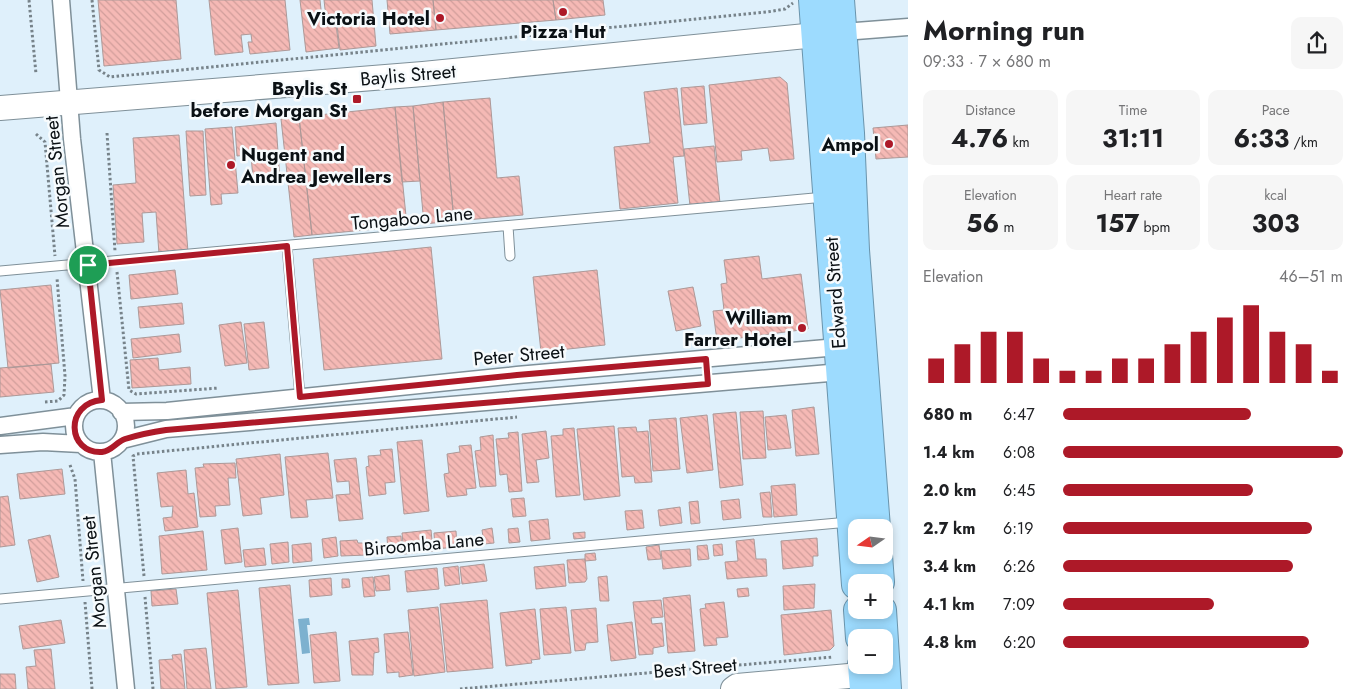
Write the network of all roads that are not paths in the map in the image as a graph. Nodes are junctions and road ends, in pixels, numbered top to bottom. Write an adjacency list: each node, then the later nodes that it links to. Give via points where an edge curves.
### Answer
1 (61, 0): 7 (street, Morgan Street)
2 (840, 0): 5 (highway, Edward Street)
3 (803, 1): 6 (highway, Edward Street)
4 (908, 27): 5 (street)
5 (843, 32): 6 (highway); 38 (highway, Edward Street, via 855,250)
6 (816, 35): 7 (main road, Baylis Street, via 423,74); 9 (highway, Edward Street)
7 (69, 103): 8 (main road, Baylis Street); 13 (street, Morgan Street)
8 (0, 108)
9 (828, 197): 10 (lane, Tongaboo Lane); 16 (highway, Edward Street)
10 (508, 226): 11 (lane, Tongaboo Lane); 12 (lane)
11 (287, 246): 13 (lane, Tongaboo Lane); 23 (lane)
12 (510, 256)
13 (88, 265): 14 (lane, Tongaboo Lane); 24 (street, Morgan Street)
14 (0, 271)
15 (706, 359): 16 (street, Peter Street); 17 (street, Peter Street); 20 (street)
16 (839, 360): 20 (street); 37 (highway, Edward Street)
17 (616, 366): 18 (street, Peter Street); 21 (street)
18 (517, 375): 19 (street, Peter Street); 25 (street)
19 (427, 384): 22 (street, Peter Street); 27 (street)
20 (708, 384): 21 (street)
21 (618, 391): 25 (street)
22 (327, 394): 23 (street, Peter Street); 30 (street)
23 (300, 397): 26 (street, Peter Street)
24 (102, 400): 28 (street); 29 (street, via 86,404)
25 (518, 400): 27 (street)
26 (237, 404): 28 (street, Peter Street); 31 (street)
27 (429, 407): 30 (street)
28 (121, 412): 33 (street, via 126,426)
29 (76, 416): 32 (street); 34 (street, via 74,431)
30 (329, 416): 31 (street)
31 (239, 423): 33 (street, via 166,430)
32 (0, 426)
33 (122, 440): 36 (street)
34 (81, 444): 35 (street); 36 (street, via 87,449)
35 (0, 445)
36 (102, 452): 40 (street, Morgan Street)
37 (863, 519)
38 (864, 519)
39 (848, 525): 40 (lane, Biroomba Lane)
40 (116, 588): 41 (lane, Biroomba Lane); 43 (street, Morgan Street)
41 (0, 599)
42 (867, 674): 44 (main road, Best Street, via 737,686)
43 (126, 689)
44 (733, 689)

